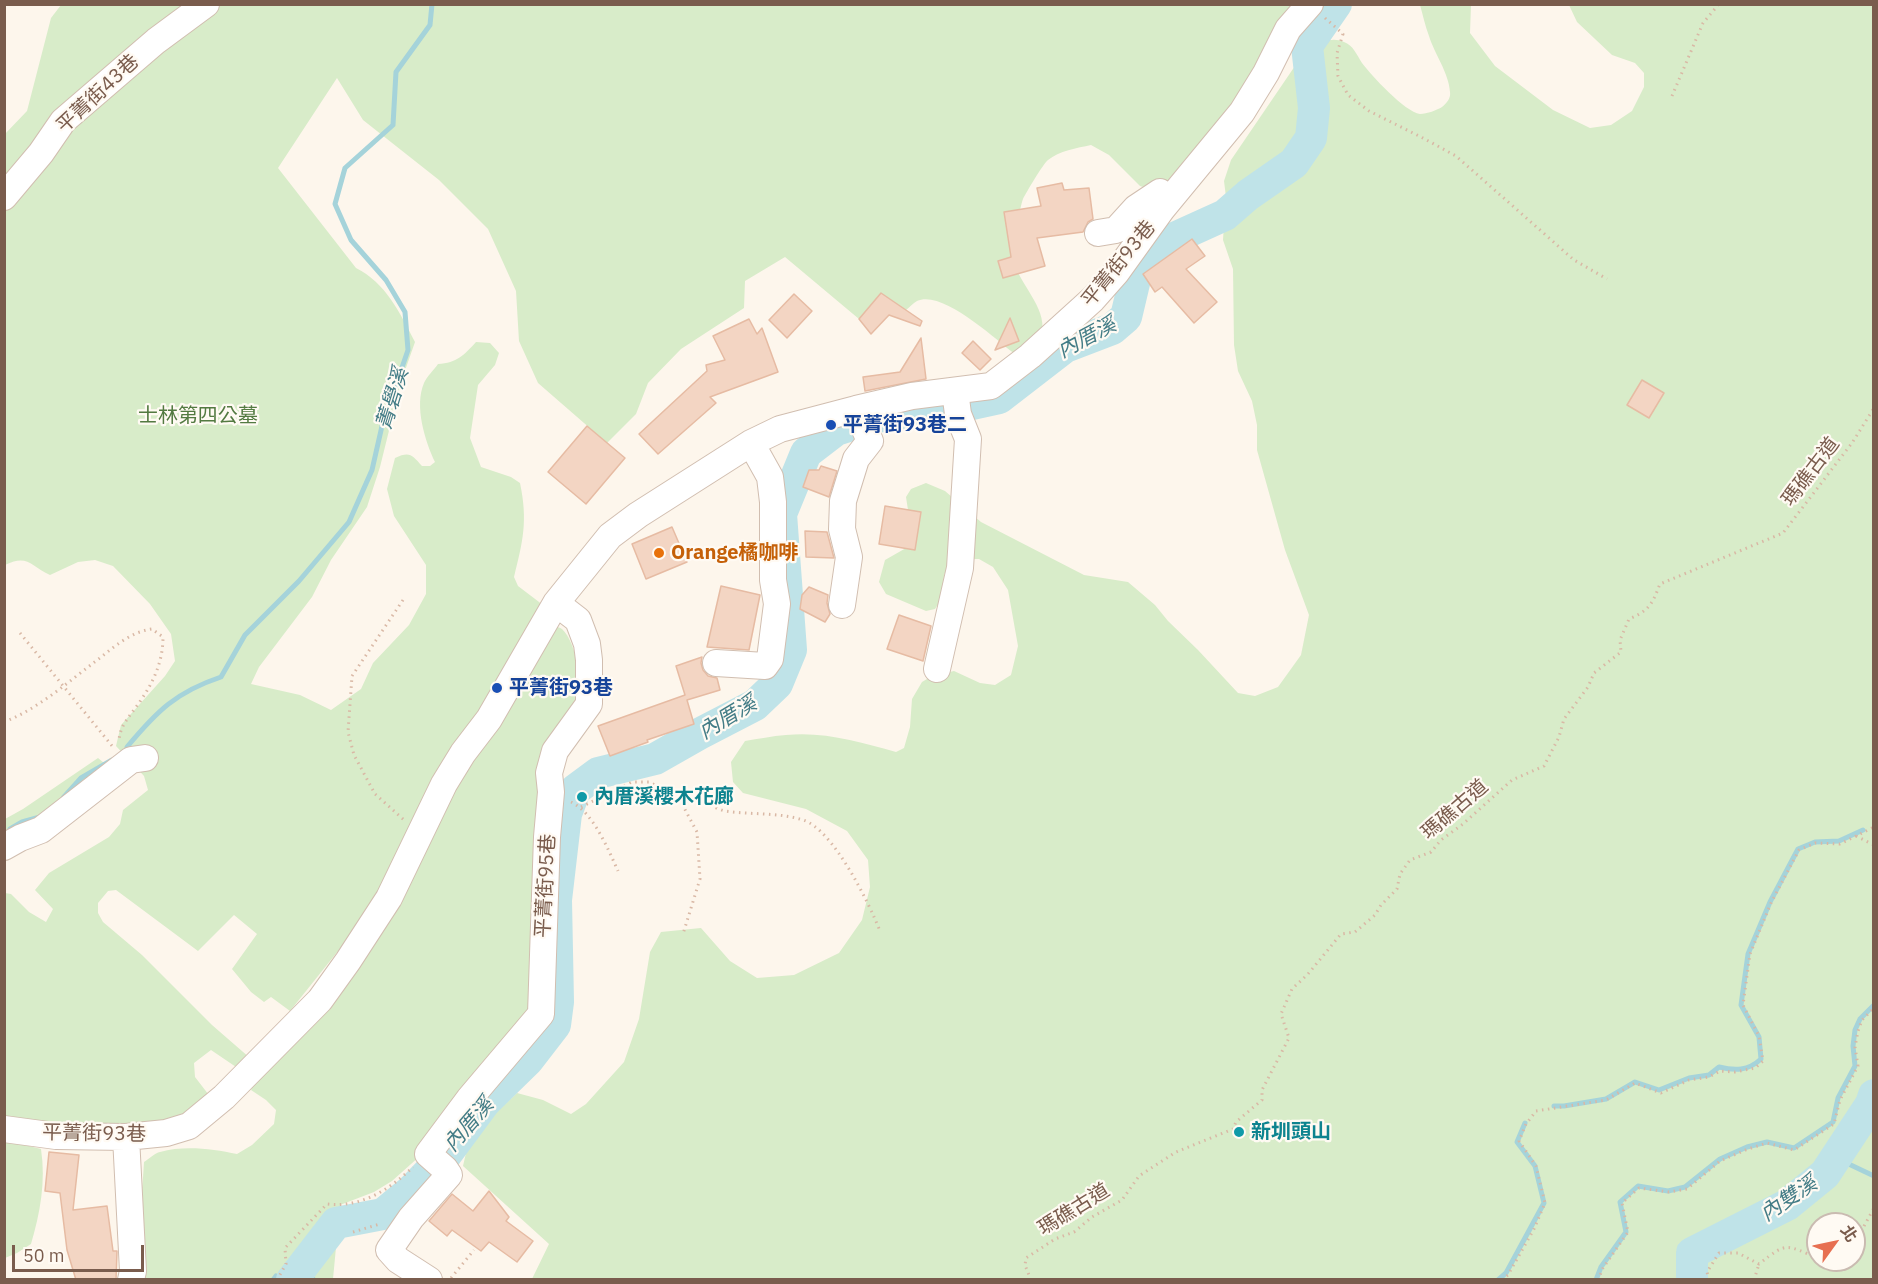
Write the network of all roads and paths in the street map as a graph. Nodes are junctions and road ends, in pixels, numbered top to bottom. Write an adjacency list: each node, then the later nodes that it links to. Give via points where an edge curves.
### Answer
1 (206, 4): 6 (street, 平菁街43巷, via 156,40 63,121)
2 (1310, 4): 7 (street, 平菁街93巷, via 1288,29 1242,112)
3 (1719, 4): 5 (path, via 1703,23)
4 (1331, 22): 9 (path, via 1343,34 1336,53 1338,76 1348,95 1369,111 1456,156 1574,260)
5 (1672, 96)
6 (4, 197)
7 (1162, 209): 8 (street, via 1160,192 1136,208 1116,230); 10 (street, 平菁街93巷, via 1093,299 991,386)
8 (1098, 233)
9 (1607, 279)
10 (957, 403): 12 (street, 平菁街93巷, via 912,396); 19 (street, via 968,439 960,568)
11 (1874, 408): 45 (path, 瑪礁古道, via 1783,533 1660,584 1645,612 1629,619 1620,640 1621,652 1594,673 1564,719 1544,766 1512,780 1431,852 1410,860 1396,889 1375,915 1355,932 1341,934 1292,989 1281,1014 1289,1038 1262,1090 1262,1101 1233,1129 1176,1152 1139,1176 1122,1200 1026,1258)
12 (856, 409): 13 (street, 平菁街93巷, via 780,429); 14 (street, via 870,441 856,459 843,501 842,529 856,579)
13 (751, 444): 16 (street, 平菁街93巷, via 610,536); 18 (street, via 770,477 773,502 773,580 777,604 770,659 765,666)
14 (850, 599)
15 (404, 600): 25 (path, via 352,676 348,732 354,755 375,794)
16 (556, 603): 25 (street, 平菁街93巷, via 489,719 444,784); 43 (street, 平菁街95巷, via 578,620 587,644 589,704 555,751 549,773 552,792 541,1014 469,1099 437,1162 449,1175 389,1250)
17 (20, 633): 20 (path)
18 (716, 663)
19 (937, 669)
20 (63, 687): 20 (path, via 114,748 121,750 121,728 156,675 163,637 152,629 140,631); 21 (path)
21 (4, 722)
22 (145, 758): 28 (street, via 131,760 41,830)
23 (681, 802): 29 (path, via 650,782 632,782 581,807); 30 (path, via 698,801 723,811 805,820 821,832 849,868); 31 (path, via 697,832 700,879)
24 (1874, 827): 26 (path)
25 (420, 836): 34 (street, 平菁街93巷, via 389,898 320,1000 224,1097 189,1126)
26 (1856, 836): 27 (path); 46 (path, via 1840,844 1815,843 1799,850 1770,903 1750,954 1743,1005 1760,1036 1763,1061 1755,1068 1720,1071 1661,1093 1635,1083 1606,1100 1536,1111 1519,1142 1536,1166 1545,1203 1534,1230)
27 (1874, 845)
28 (4, 848)
29 (618, 871)
30 (880, 932)
31 (683, 934)
32 (1874, 1008): 47 (path, via 1858,1031 1858,1066 1840,1100 1834,1124 1794,1150 1767,1143 1720,1161 1687,1189 1669,1192 1639,1188 1622,1203 1628,1232)
33 (4, 1130): 34 (street, 平菁街93巷, via 56,1136)
34 (126, 1137): 41 (street)
35 (397, 1182): 42 (path, via 362,1202 327,1204 285,1248 286,1264)
36 (1874, 1208): 37 (path)
37 (1866, 1223)
38 (474, 1251): 44 (path)
39 (1806, 1253): 40 (path, via 1780,1248)
40 (1759, 1264): 48 (path, via 1738,1253 1719,1252 1707,1272); 49 (path)
41 (131, 1280)
42 (277, 1280)
43 (429, 1280)
44 (449, 1280)
45 (1031, 1280)
46 (1502, 1280)
47 (1598, 1280)
48 (1709, 1280)
49 (1754, 1280)

